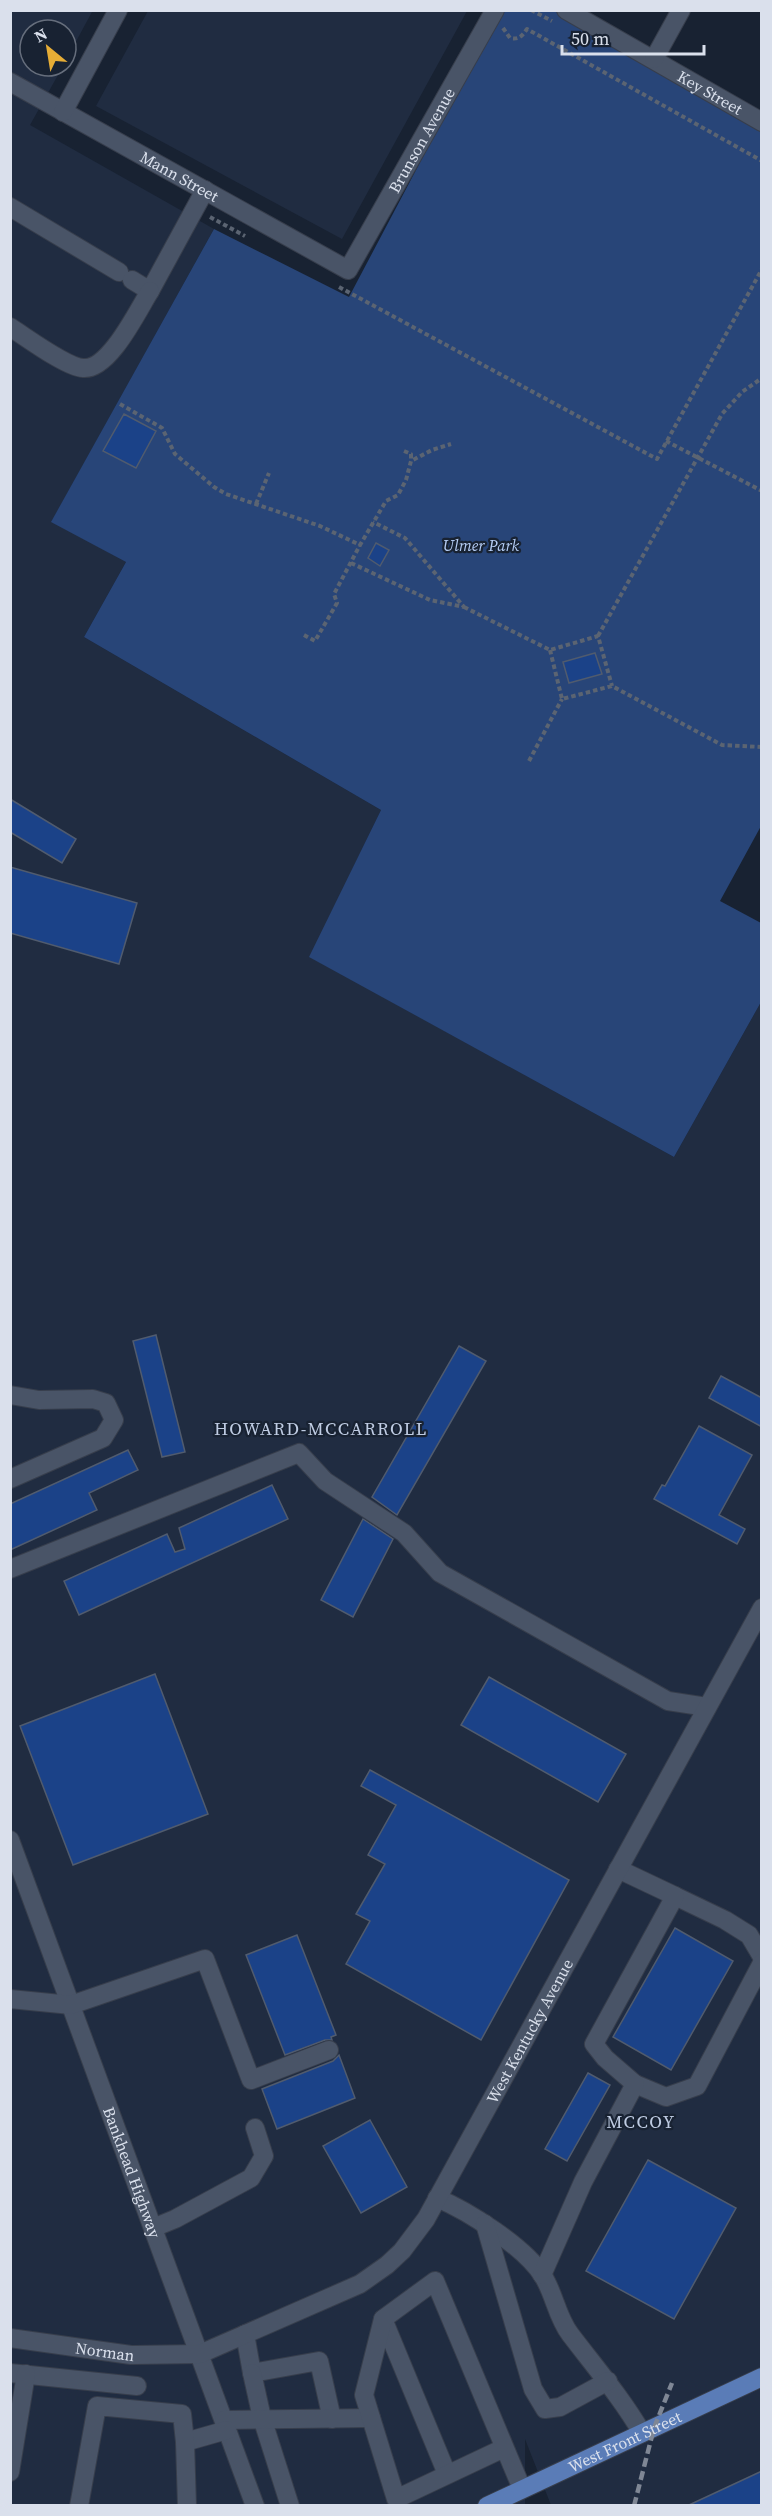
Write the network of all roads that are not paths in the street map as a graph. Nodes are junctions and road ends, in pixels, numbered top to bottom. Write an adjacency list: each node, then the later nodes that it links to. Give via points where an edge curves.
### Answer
1 (118, 10): 7 (street)
2 (566, 10): 5 (street, Key Street)
3 (681, 10): 5 (street)
4 (499, 16): 11 (street, Brunson Avenue)
5 (654, 59): 8 (street, Key Street)
6 (10, 82): 7 (street, Mann Street)
7 (63, 112): 9 (street, Mann Street)
8 (762, 122)
9 (205, 190): 11 (street, Mann Street); 12 (street)
10 (10, 207): 12 (street)
11 (348, 270)
12 (150, 291): 13 (street, via 110,355 96,366 82,369)
13 (10, 327)
14 (10, 1395): 15 (street, via 39,1400 93,1399 106,1403 114,1420 103,1438)
15 (10, 1479)
16 (10, 1569): 18 (street, via 299,1453 326,1481 404,1533 440,1573 668,1701)
17 (762, 1608): 18 (street, West Kentucky Avenue)
18 (707, 1707): 20 (street, West Kentucky Avenue)
19 (10, 1840): 25 (street, Bankhead Highway)
20 (618, 1869): 21 (street); 29 (street, West Kentucky Avenue)
21 (675, 1896): 22 (street, via 749,1935); 27 (street, via 594,2044)
22 (762, 1957)
23 (762, 1963): 27 (street, via 697,2086 666,2097)
24 (10, 1999): 25 (street)
25 (71, 2005): 26 (street, via 205,1959 251,2080); 31 (street, Bankhead Highway)
26 (329, 2050)
27 (635, 2084): 32 (street, via 583,2182)
28 (255, 2128): 31 (street, via 264,2156 251,2178)
29 (438, 2198): 30 (street, via 462,2208); 34 (street, West Kentucky Avenue, via 402,2251 376,2274)
30 (484, 2224): 32 (street, via 511,2243); 41 (street, via 533,2390 545,2409 560,2407)
31 (153, 2228): 36 (street, Bankhead Highway)
32 (542, 2275): 41 (street, via 567,2331)
33 (383, 2319): 46 (street, via 364,2395); 50 (street, via 435,2281); 52 (street)
34 (245, 2334): 36 (street, West Kentucky Avenue); 38 (street)
35 (10, 2338): 37 (street, Norman)
36 (200, 2354): 37 (street, Norman); 47 (street, Bankhead Highway)
37 (138, 2355): 42 (street)
38 (252, 2373): 44 (street); 45 (street, via 319,2361)
39 (18, 2374): 42 (street); 51 (street)
40 (762, 2377): 48 (main road, West Front Street)
41 (608, 2381): 48 (street)
42 (137, 2386): 43 (street)
43 (136, 2409): 49 (street, via 182,2414); 55 (street, via 97,2406)
44 (262, 2418): 45 (street); 47 (street); 58 (street)
45 (332, 2418): 46 (street)
46 (371, 2418): 54 (street)
47 (225, 2425): 49 (street); 57 (street, Bankhead Highway)
48 (642, 2433): 53 (main road, West Front Street)
49 (185, 2442): 56 (street)
50 (504, 2448): 52 (street); 53 (street)
51 (10, 2472)
52 (447, 2474): 54 (street)
53 (522, 2489): 59 (main road, West Front Street)
54 (402, 2500)
55 (79, 2505)
56 (187, 2505)
57 (255, 2505)
58 (290, 2505)
59 (487, 2505)

